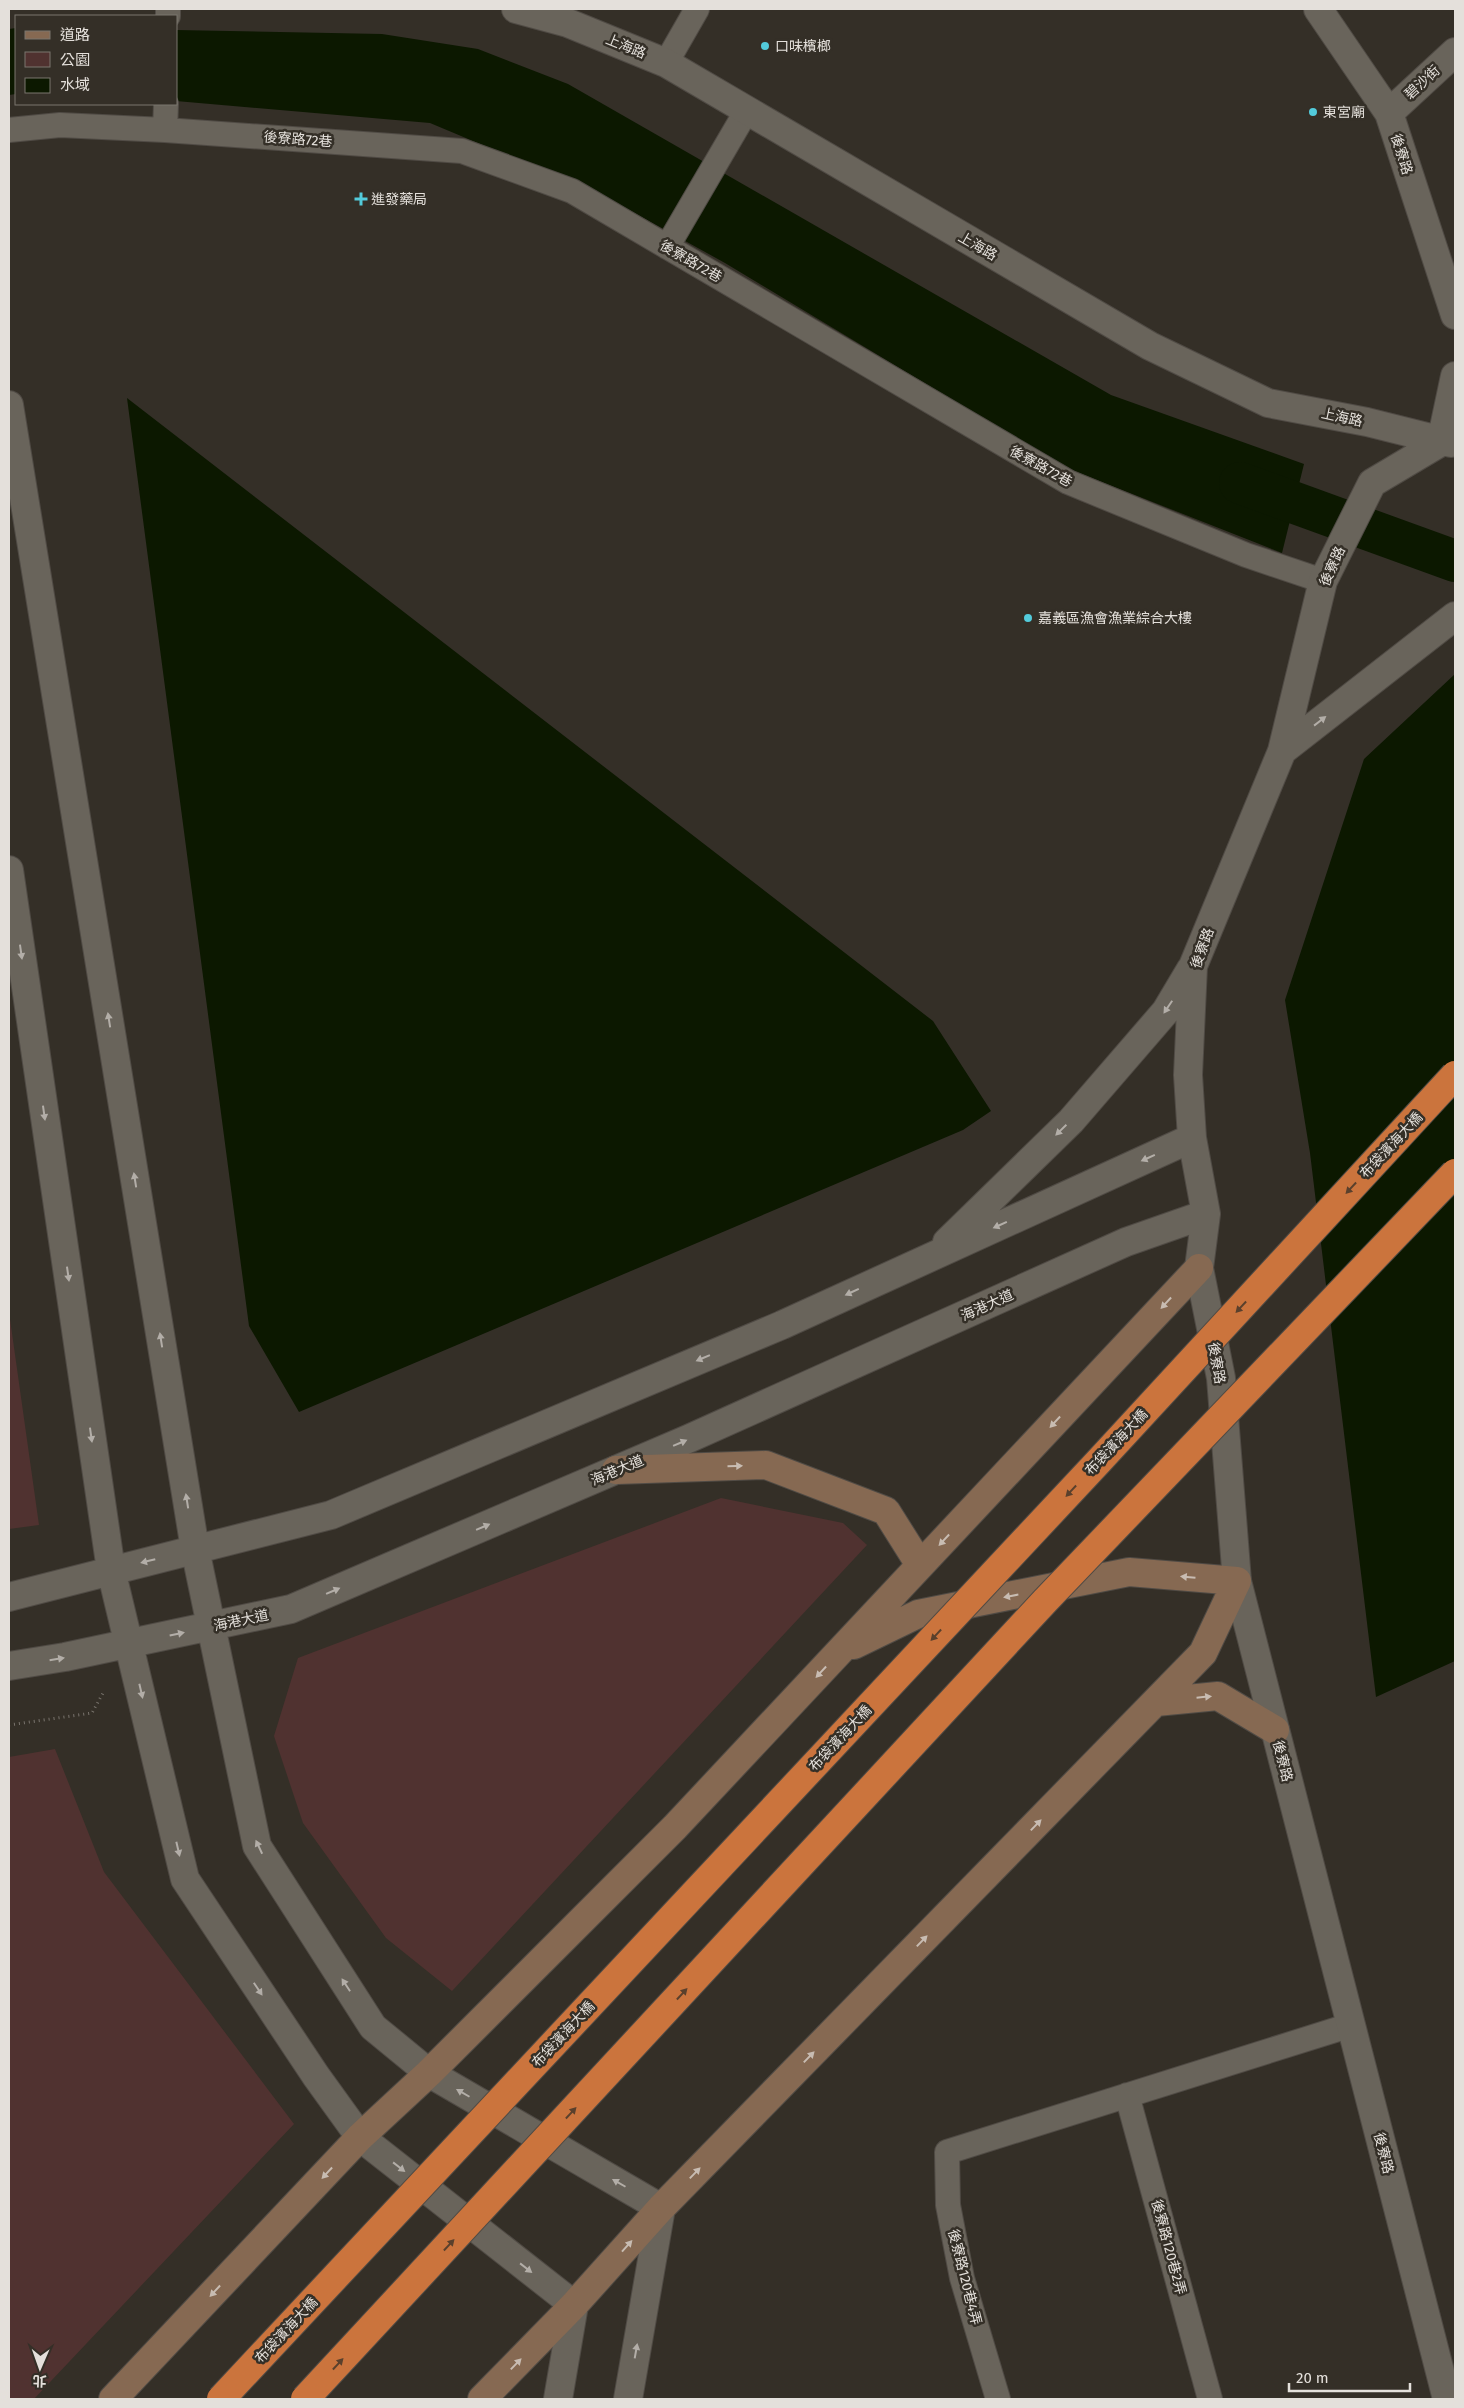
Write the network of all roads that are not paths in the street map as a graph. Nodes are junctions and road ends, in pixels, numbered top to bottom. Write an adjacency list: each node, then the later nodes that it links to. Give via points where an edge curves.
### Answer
1 (516, 9): 5 (street, 上海路, via 568,22)
2 (697, 9): 5 (lane)
3 (1318, 9): 8 (street, 後寮路)
4 (1455, 52): 8 (street, 碧沙街)
5 (666, 63): 7 (street, 上海路)
6 (166, 105): 10 (lane)
7 (747, 110): 11 (lane); 15 (street, 上海路, via 1150,346 1268,403)
8 (1389, 113): 12 (street, 後寮路)
9 (9, 130): 10 (lane, 後寮路72巷, via 60,124)
10 (165, 130): 11 (lane, 後寮路72巷, via 462,151 572,190)
11 (667, 247): 16 (lane, 後寮路72巷, via 1068,482 1246,555)
12 (1455, 315)
13 (1455, 376): 15 (street)
14 (9, 405): 28 (street, one-way to 14)
15 (1448, 442): 16 (street, 後寮路, via 1372,483)
16 (1323, 581): 18 (street, 後寮路)
17 (1455, 616): 18 (street, one-way to 17)
18 (1282, 751): 20 (street, 後寮路)
19 (9, 870): 30 (street, one-way to 30)
20 (1193, 966): 22 (street, 後寮路, via 1188,1075); 25 (street, one-way to 25, via 1166,1011 1071,1121)
21 (1455, 1075): 46 (highway, 布袋濱海大橋, one-way to 46, bridge)
22 (1192, 1138): 24 (street, 後寮路); 25 (street, one-way to 25)
23 (1455, 1173): 47 (highway, one-way to 23, bridge, via 1044,1601)
24 (1206, 1214): 26 (street, 後寮路); 27 (street, 海港大道, one-way to 24, via 1126,1242)
25 (934, 1254): 28 (street, one-way to 28, via 782,1325 331,1515)
26 (1199, 1268): 29 (street, one-way to 29); 31 (street, 後寮路, via 1221,1378)
27 (616, 1470): 29 (street, one-way to 29, via 766,1465 886,1511); 33 (street, 海港大道, one-way to 27, via 291,1609)
28 (195, 1549): 30 (street, one-way to 30); 33 (street)
29 (920, 1565): 35 (street)
30 (111, 1570): 32 (street); 34 (street)
31 (1237, 1581): 35 (street, one-way to 35, via 1130,1572 918,1614); 37 (street, via 1203,1653); 38 (street, 後寮路)
32 (9, 1597)
33 (210, 1626): 34 (street, 海港大道, one-way to 33); 40 (street, one-way to 33, via 373,2027 257,1846)
34 (129, 1644): 36 (street, 海港大道, one-way to 34); 42 (street, one-way to 42, via 185,1879)
35 (840, 1651): 40 (street, one-way to 40, via 676,1827)
36 (9, 1666)
37 (1156, 1702): 38 (street, one-way to 38, via 1218,1696); 43 (street, one-way to 37)
38 (1275, 1730): 39 (street, 後寮路)
39 (1351, 2025): 41 (lane); 53 (street, 後寮路)
40 (429, 2073): 42 (street); 43 (street, one-way to 40)
41 (1127, 2095): 51 (lane, 後寮路120巷4弄, via 947,2152 948,2205 962,2278); 52 (lane, 後寮路120巷2弄)
42 (360, 2137): 44 (street, one-way to 44); 45 (street, one-way to 45)
43 (661, 2208): 44 (street, one-way to 43); 50 (street, one-way to 43)
44 (574, 2305): 48 (street, one-way to 44); 49 (street)
45 (113, 2399)
46 (221, 2399)
47 (305, 2399)
48 (482, 2399)
49 (558, 2399)
50 (628, 2399)
51 (998, 2399)
52 (1210, 2399)
53 (1447, 2399)

